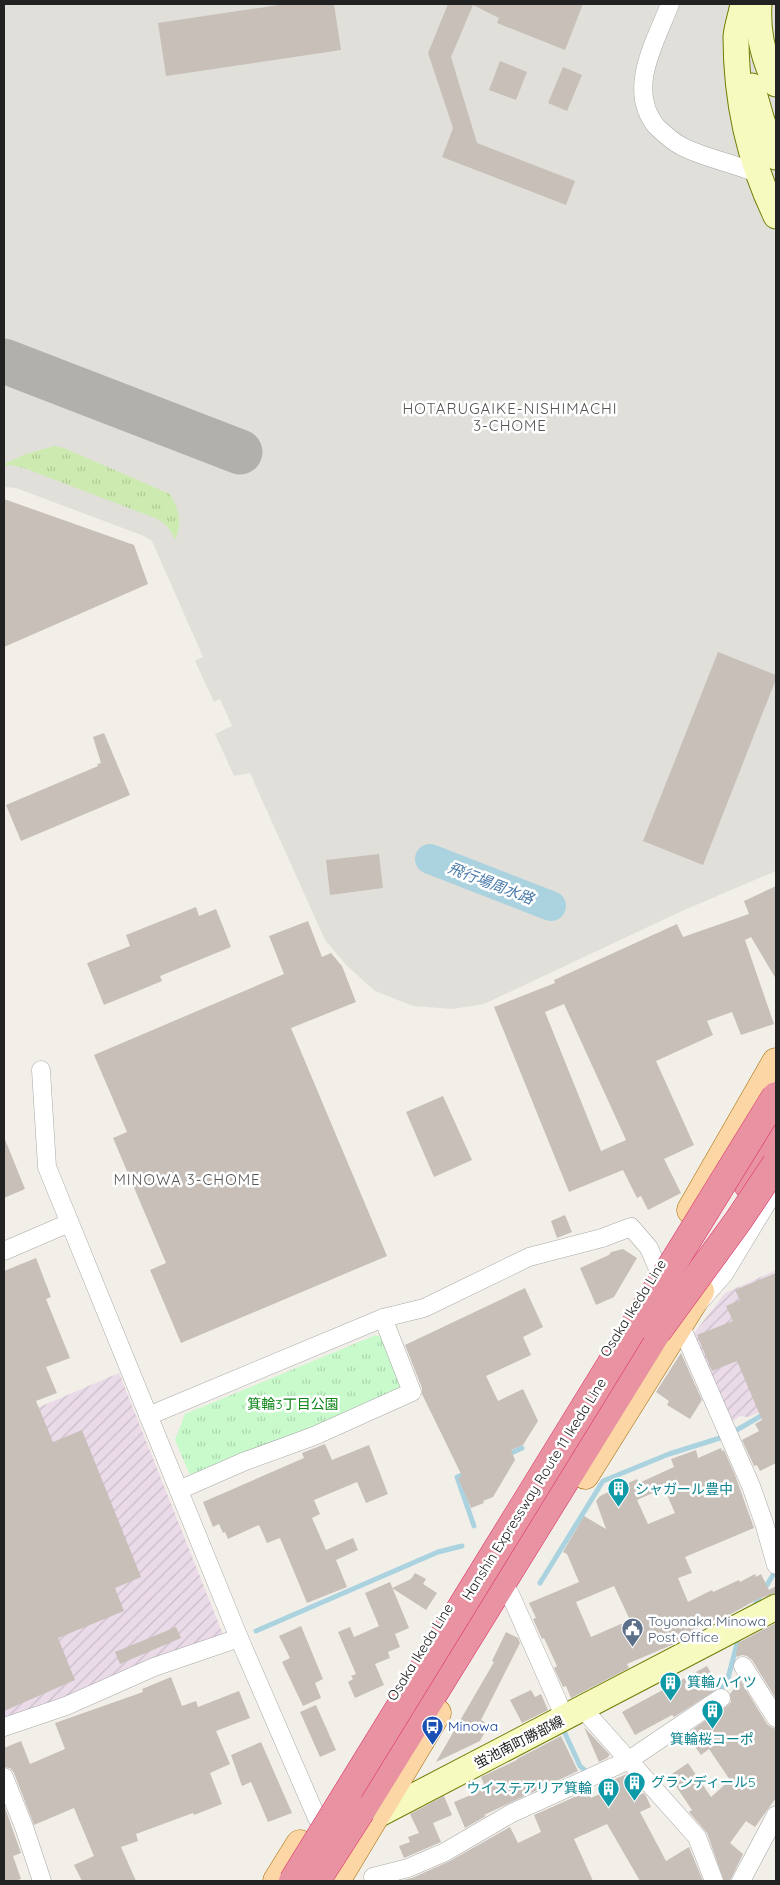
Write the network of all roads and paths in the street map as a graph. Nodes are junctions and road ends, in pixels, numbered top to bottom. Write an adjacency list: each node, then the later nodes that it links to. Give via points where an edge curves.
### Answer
1 (670, 4): 5 (street, via 645,69 642,86 645,107 651,119 666,136 682,147)
2 (748, 9): 3 (street, via 759,23 762,48); 4 (street, via 747,52 753,88); 5 (street, via 737,26 739,91)
3 (776, 84)
4 (776, 157)
5 (758, 174): 6 (street, via 773,185); 7 (street)
6 (776, 192)
7 (776, 216)
8 (776, 1062): 17 (main road, Osaka Ikeda Line)
9 (41, 1070): 15 (street, via 47,1167)
10 (776, 1096): 37 (highway, Hanshin Expressway Route 11 Ikeda Line, bridge)
11 (776, 1140): 19 (highway, Hanshin Expressway Route 11 Ikeda Line, bridge)
12 (776, 1159): 19 (main road)
13 (776, 1164): 19 (highway, bridge)
14 (776, 1188): 19 (street, via 724,1274)
15 (70, 1223): 16 (street); 20 (street)
16 (4, 1251)
17 (658, 1269): 18 (street, via 649,1248 631,1227 529,1257 424,1308); 35 (main road, Osaka Ikeda Line)
18 (383, 1318): 20 (street); 21 (street, via 412,1392 314,1436)
19 (669, 1328): 22 (street, via 751,1486); 23 (main road); 33 (highway, Hanshin Expressway Route 11 Ikeda Line)
20 (148, 1416): 21 (street)
21 (179, 1490): 25 (street)
22 (776, 1562)
23 (510, 1594): 28 (street); 33 (main road)
24 (776, 1607): 28 (street, 蛍池南町勝部線)
25 (239, 1638): 30 (street, via 154,1667 66,1706); 35 (street)
26 (743, 1666): 29 (street)
27 (721, 1698): 31 (street)
28 (574, 1714): 31 (street); 33 (street, 蛍池南町勝部線)
29 (776, 1718)
30 (4, 1727)
31 (629, 1760): 38 (street, via 512,1813 445,1852); 41 (street, via 697,1837)
32 (4, 1777): 39 (street)
33 (368, 1813): 36 (highway, bridge); 37 (street, 蛍池南町勝部線); 40 (highway, Hanshin Expressway Route 11 Ikeda Line, bridge)
34 (776, 1815): 42 (street)
35 (317, 1818): 37 (main road, Osaka Ikeda Line)
36 (339, 1876): 38 (street)
37 (279, 1879)
38 (374, 1879)
39 (42, 1881)
40 (316, 1881)
41 (714, 1881)
42 (741, 1881)

